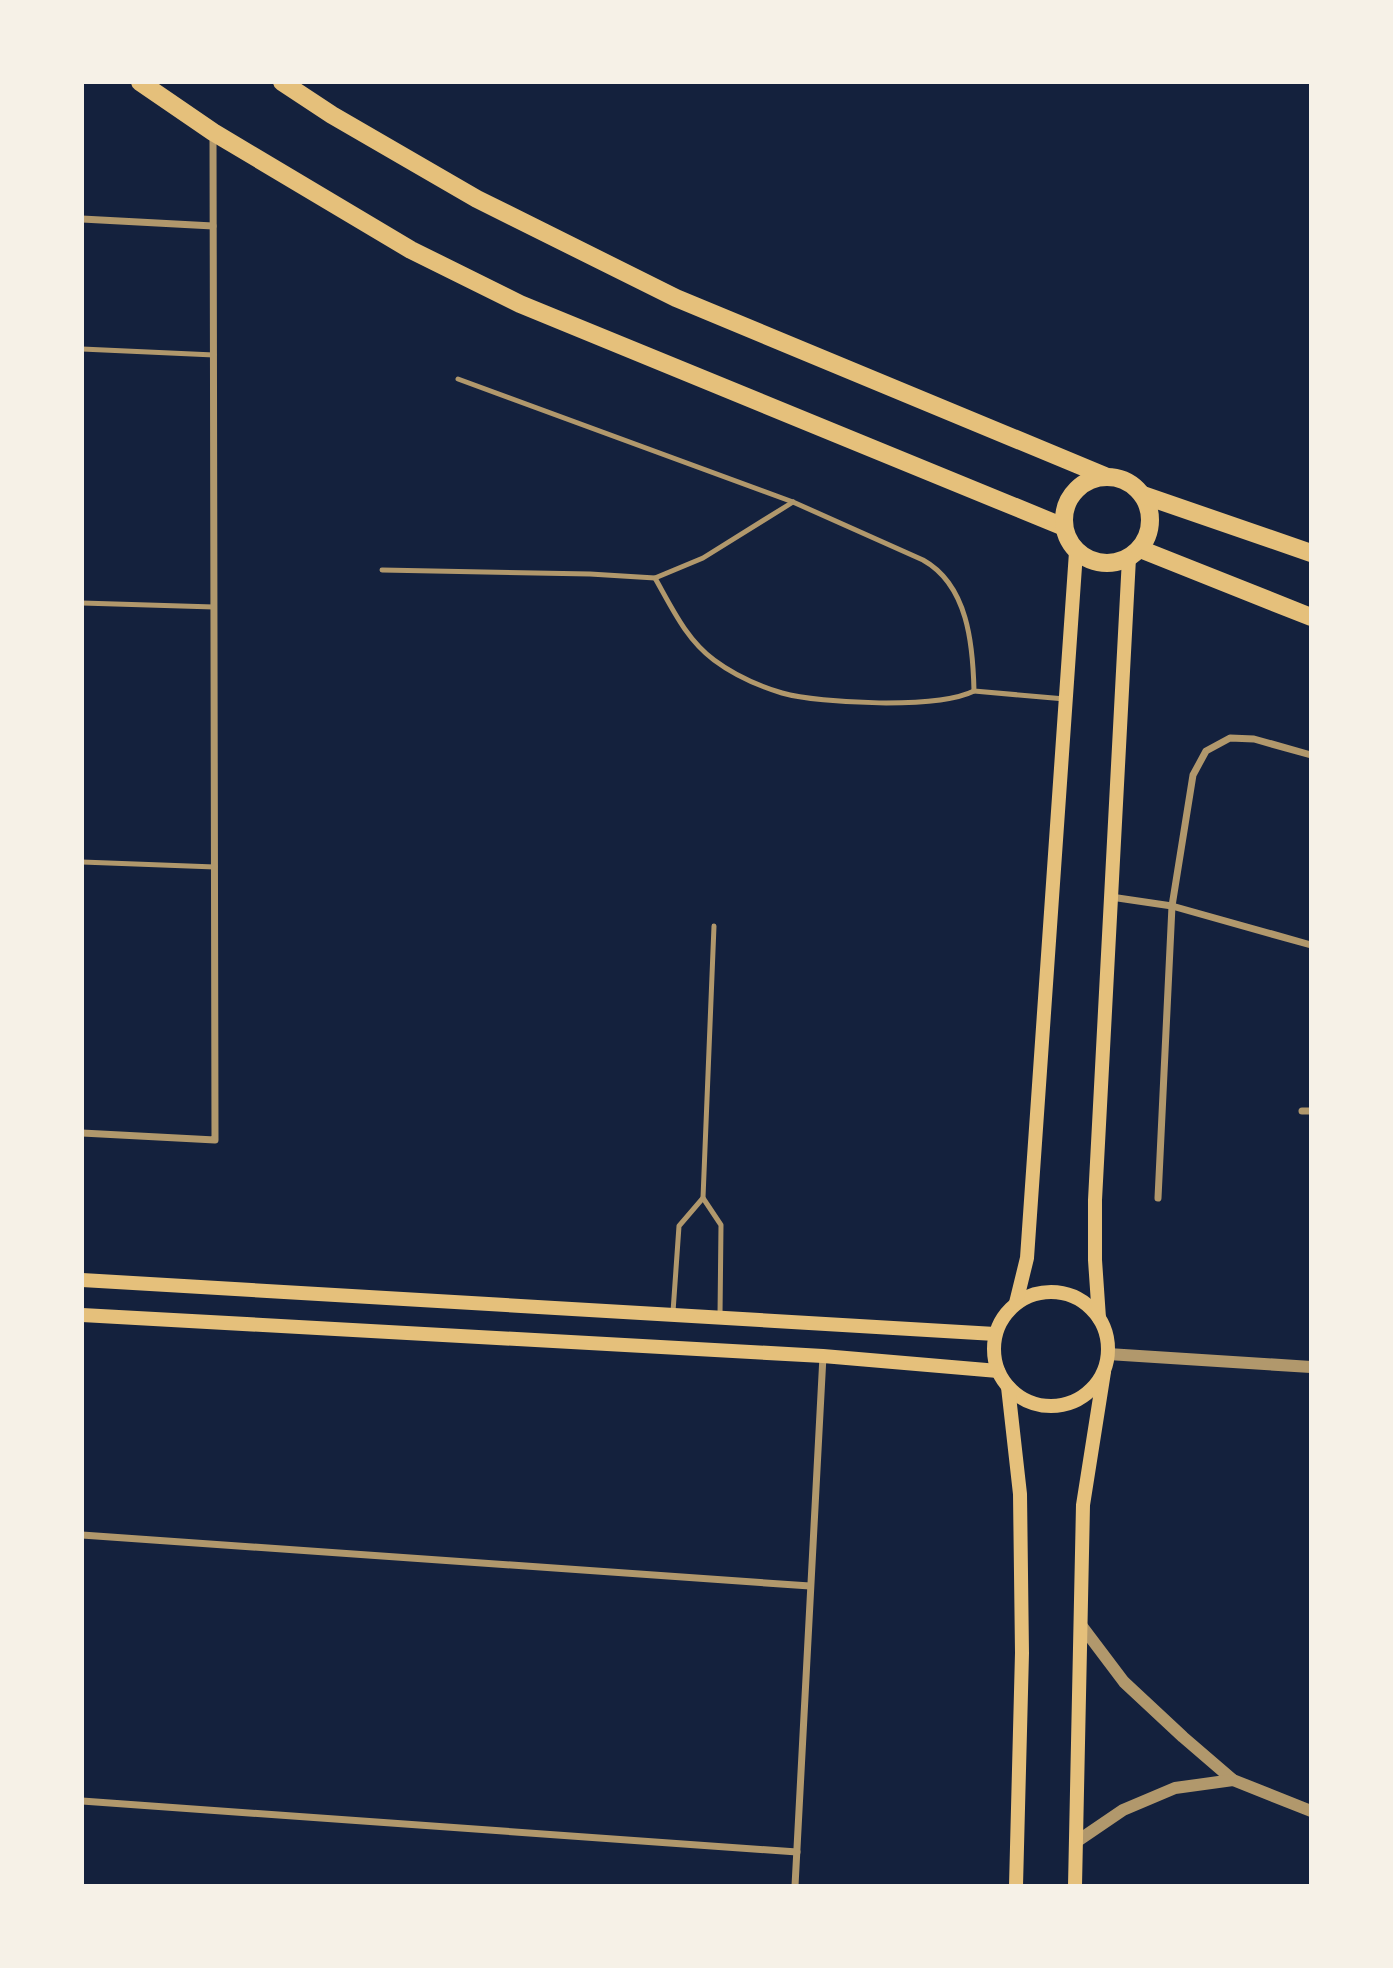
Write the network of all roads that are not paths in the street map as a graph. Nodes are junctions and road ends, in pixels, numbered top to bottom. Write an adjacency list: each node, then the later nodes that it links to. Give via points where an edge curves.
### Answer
1 (140, 82): 3 (main road)
2 (282, 82): 9 (main road, via 477,199 676,298)
3 (213, 132): 5 (street); 12 (main road, via 411,250 520,304)
4 (82, 219): 5 (street)
5 (213, 226): 7 (street)
6 (82, 349): 7 (lane)
7 (214, 355): 19 (street)
8 (458, 379): 11 (lane)
9 (1105, 476): 10 (main road, via 1133,485); 12 (main road, via 1078,487 1069,498)
10 (1143, 495): 14 (main road, via 1150,522 1148,536); 15 (main road)
11 (793, 502): 17 (lane, via 704,558); 21 (lane, via 939,569 967,625)
12 (1064, 527): 13 (main road)
13 (1076, 552): 14 (main road, via 1102,563 1116,563); 22 (main road)
14 (1135, 553): 20 (main road); 26 (main road)
15 (1311, 553)
16 (382, 570): 17 (lane)
17 (655, 578): 21 (lane, via 683,629 714,660 747,680 784,693 856,702 939,701)
18 (82, 603): 19 (lane)
19 (214, 607): 25 (street)
20 (1311, 617)
21 (974, 691): 22 (lane)
22 (1065, 699): 36 (main road, via 1028,1245)
23 (1311, 755): 27 (street, via 1254,738 1230,738 1206,751 1193,775)
24 (82, 862): 25 (lane)
25 (215, 867): 32 (street, via 215,1140)
26 (1111, 897): 27 (street); 40 (main road, via 1095,1200)
27 (1172, 906): 29 (street); 34 (street)
28 (714, 926): 33 (lane)
29 (1311, 945)
30 (1302, 1111): 31 (street)
31 (1311, 1111)
32 (82, 1133)
33 (702, 1198): 38 (lane, via 679,1226); 39 (lane, via 721,1225)
34 (1158, 1198)
35 (82, 1280): 38 (main road)
36 (1016, 1303): 40 (main road, via 1051,1291 1070,1294); 41 (main road)
37 (82, 1315): 43 (main road)
38 (673, 1315): 39 (main road)
39 (719, 1318): 41 (main road)
40 (1099, 1318): 42 (main road, via 1107,1335)
41 (995, 1334): 45 (main road, via 993,1353)
42 (1108, 1354): 44 (street); 46 (main road)
43 (823, 1356): 45 (main road); 49 (street)
44 (1311, 1367)
45 (998, 1371): 47 (main road)
46 (1104, 1372): 47 (main road, via 1093,1388 1060,1405 1023,1399); 50 (main road, via 1083,1505)
47 (1008, 1387): 57 (main road, via 1020,1494 1022,1653)
48 (82, 1535): 49 (street)
49 (810, 1586): 55 (street)
50 (1081, 1625): 51 (street, via 1124,1682); 54 (main road)
51 (1233, 1780): 53 (street); 54 (street, via 1175,1787 1123,1810)
52 (82, 1801): 55 (street)
53 (1311, 1811)
54 (1076, 1842): 58 (main road)
55 (797, 1852): 56 (street)
56 (794, 1886)
57 (1016, 1886)
58 (1075, 1886)

